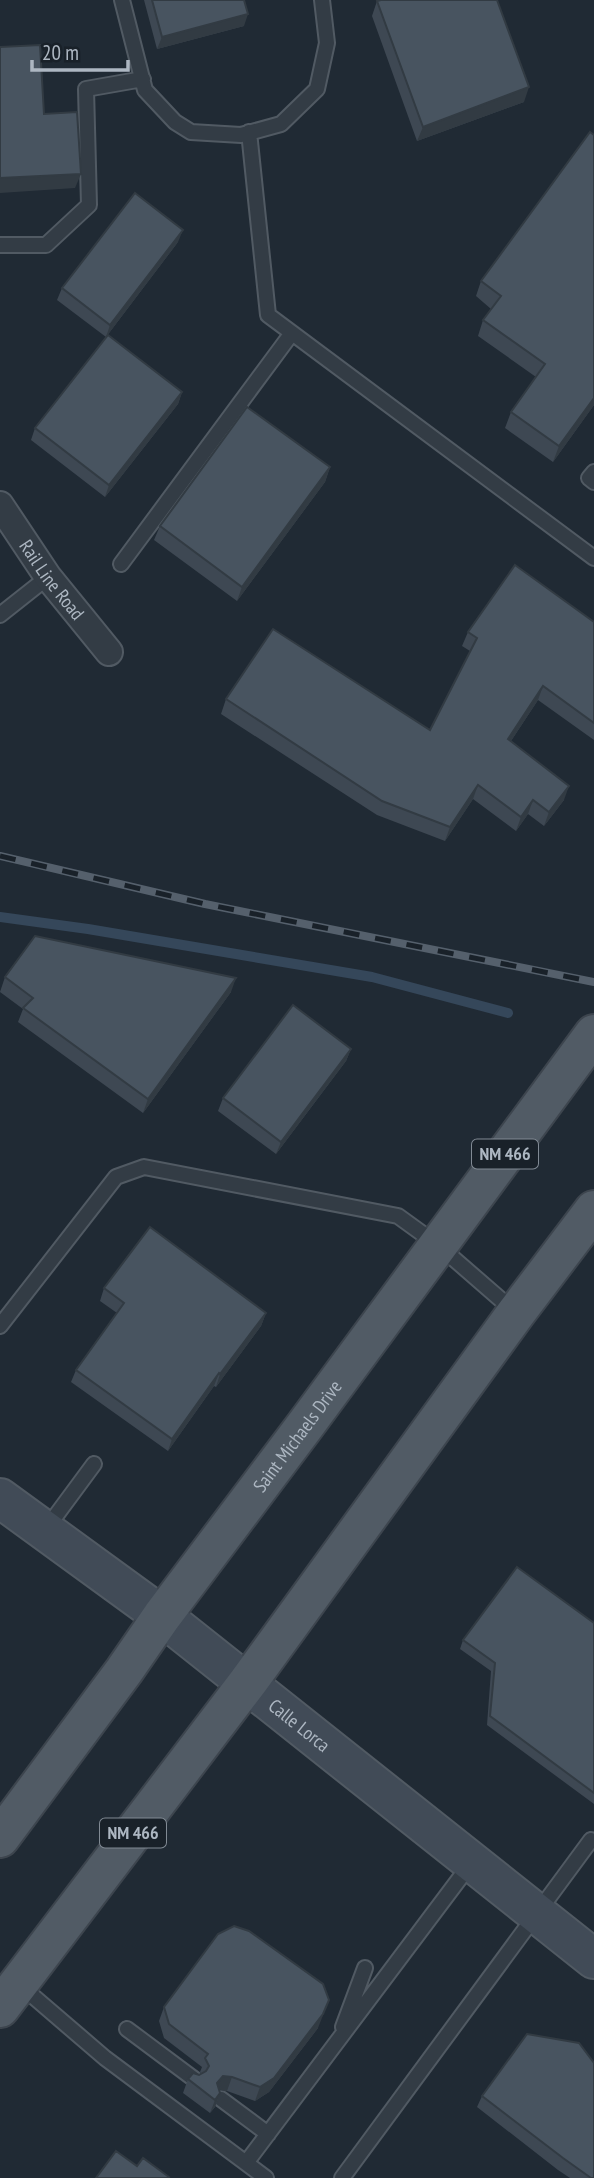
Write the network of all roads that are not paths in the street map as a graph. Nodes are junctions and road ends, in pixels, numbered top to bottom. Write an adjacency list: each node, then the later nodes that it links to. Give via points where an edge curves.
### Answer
1 (122, 0): 3 (lane)
2 (322, 0): 4 (lane, via 327,43 317,89 281,124)
3 (143, 79): 4 (lane, via 145,90 191,132); 5 (lane, via 86,89 89,205 46,245)
4 (249, 132): 6 (lane, via 268,315)
5 (0, 245)
6 (292, 333): 10 (lane); 11 (lane)
7 (594, 472): 8 (lane, via 589,478)
8 (594, 482)
9 (0, 505): 12 (street, Rail Line Road)
10 (594, 558)
11 (121, 564)
12 (48, 577): 13 (lane); 14 (street, Rail Line Road)
13 (0, 615)
14 (109, 652)
15 (594, 1034): 17 (main road, Saint Michaels Drive / NM 466)
16 (594, 1210): 18 (main road, NM 466)
17 (438, 1245): 18 (lane); 19 (lane, via 398,1216 144,1167 116,1177); 23 (main road, Saint Michaels Drive / NM 466)
18 (516, 1313): 24 (main road, NM 466)
19 (0, 1326)
20 (93, 1464): 22 (lane)
21 (0, 1498): 22 (street, Calle Lorca)
22 (45, 1530): 23 (street, Calle Lorca)
23 (162, 1616): 24 (street, Calle Lorca); 25 (main road, Saint Michaels Drive / NM 466)
24 (248, 1682): 27 (street, Calle Lorca); 31 (main road, NM 466)
25 (0, 1838)
26 (591, 1840): 28 (lane)
27 (472, 1861): 28 (street, Calle Lorca); 33 (lane)
28 (537, 1912): 29 (street, Calle Lorca); 38 (lane)
29 (594, 1959)
30 (365, 1968): 33 (lane)
31 (9, 1996): 37 (lane, via 105,2058)
32 (127, 2029): 34 (lane)
33 (336, 2045): 36 (lane)
34 (194, 2079)
35 (221, 2099): 36 (lane)
36 (268, 2134): 37 (lane)
37 (254, 2172)
38 (342, 2178)

